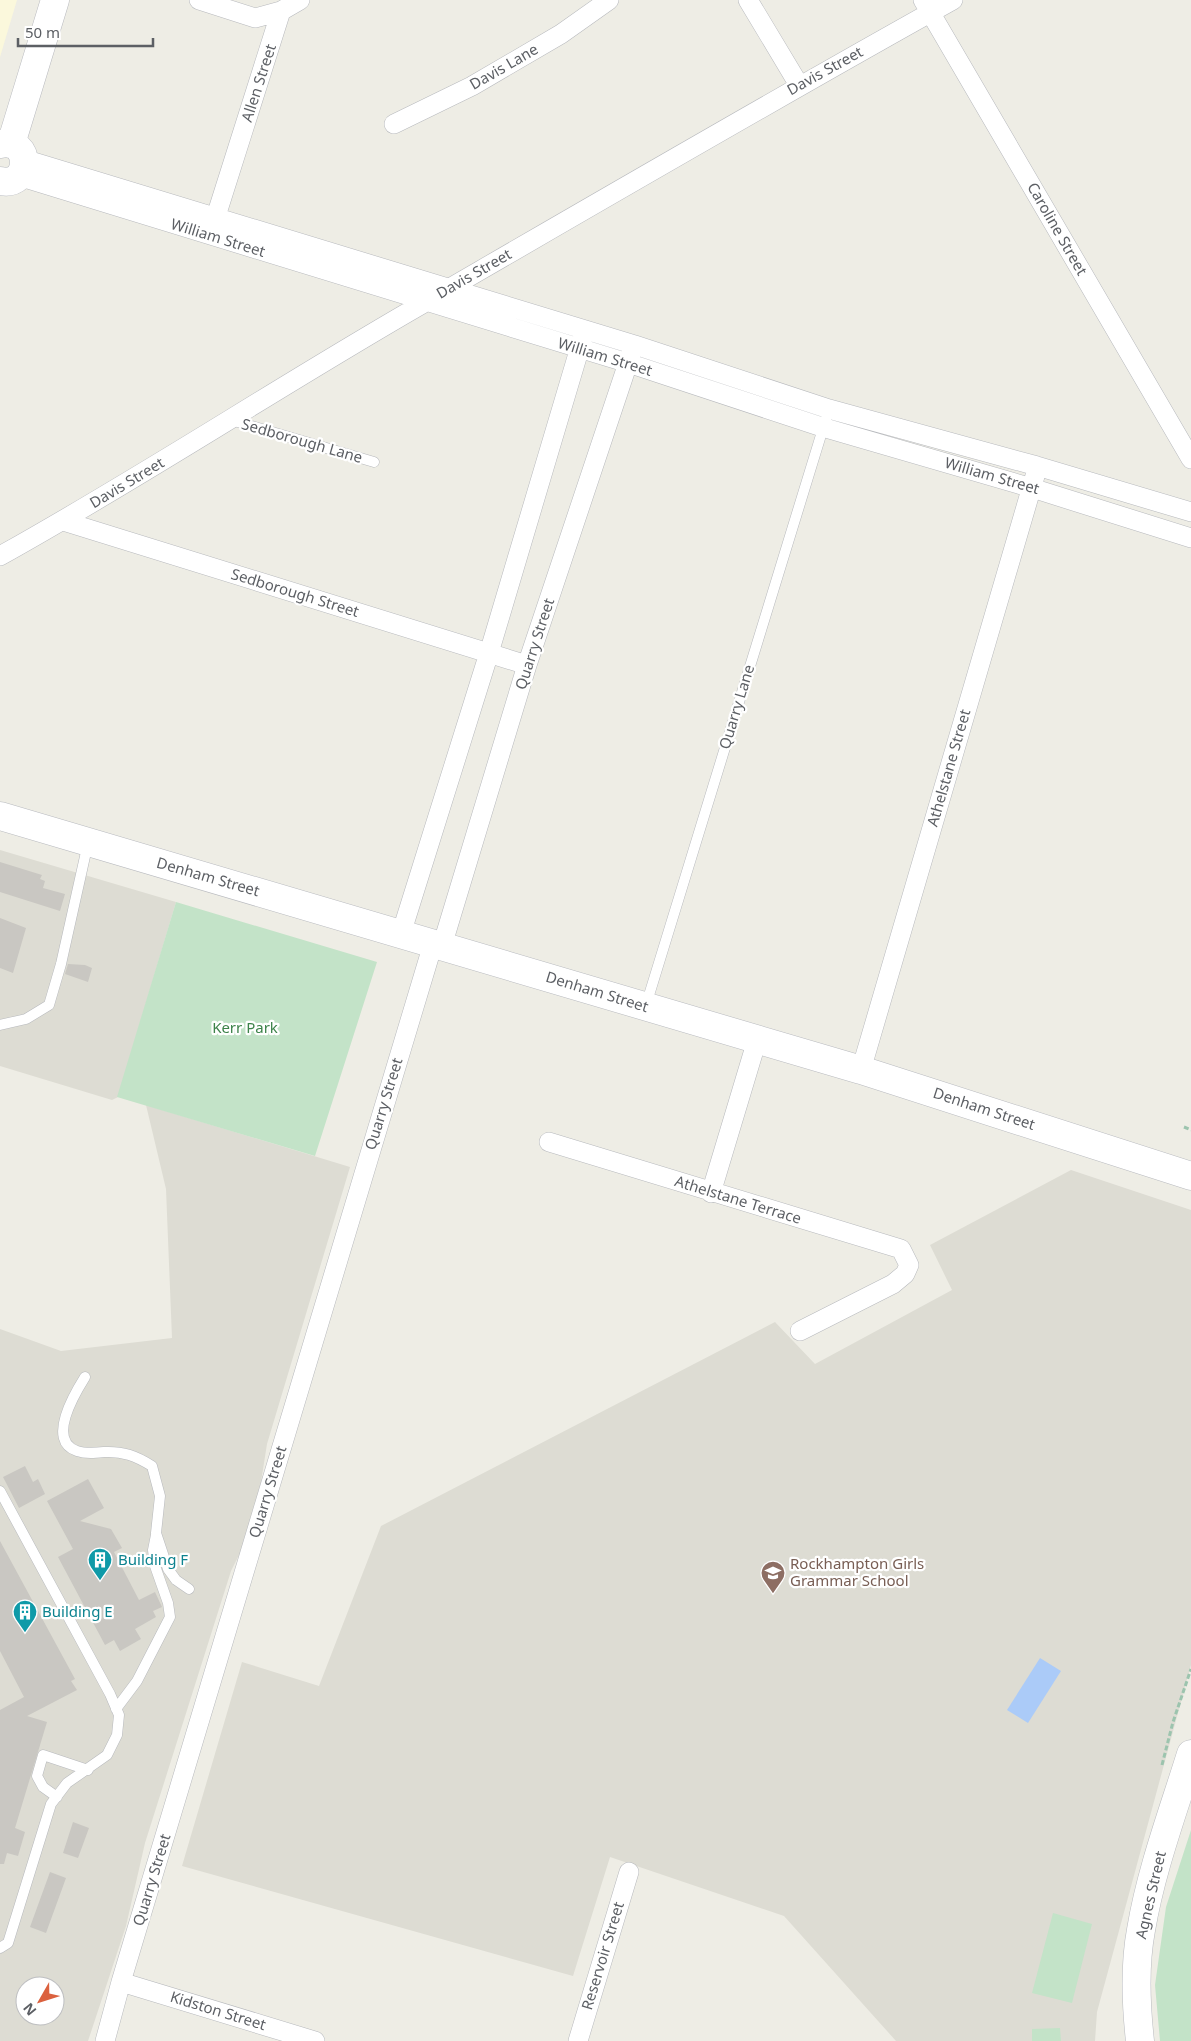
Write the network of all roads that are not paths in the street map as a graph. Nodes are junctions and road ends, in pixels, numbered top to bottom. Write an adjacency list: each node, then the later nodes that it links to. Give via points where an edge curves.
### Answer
1 (55, 0): 11 (street)
2 (199, 0): 8 (street, via 255,18)
3 (300, 0): 8 (street)
4 (609, 0): 10 (street, Davis Lane, via 560,34 472,86)
5 (748, 0): 9 (street)
6 (953, 0): 7 (street, Davis Street)
7 (927, 6): 9 (street, Davis Street); 22 (street, Caroline Street)
8 (281, 11): 12 (street, Allen Street)
9 (799, 85): 13 (street, Davis Street)
10 (394, 124)
11 (11, 161): 12 (street, William Street)
12 (213, 227): 13 (street, William Street); 14 (street, William Street)
13 (450, 289): 14 (street, Davis Street); 15 (street, William Street)
14 (425, 302): 17 (street, William Street); 20 (street, Davis Street)
15 (586, 331): 16 (street, William Street); 17 (street)
16 (634, 345): 18 (street, Quarry Street); 19 (street, William Street)
17 (579, 349): 18 (street, William Street); 30 (street)
18 (628, 363): 21 (street, William Street); 31 (street, Quarry Street)
19 (829, 409): 21 (lane, Quarry Lane); 24 (street, William Street)
20 (231, 420): 23 (lane, Sedborough Lane); 27 (street, Davis Street)
21 (822, 427): 25 (street, William Street); 36 (lane, Quarry Lane)
22 (1191, 458)
23 (374, 462)
24 (1037, 466): 25 (street, Athelstane Street); 26 (street, William Street)
25 (1032, 488): 28 (street, William Street); 39 (street, Athelstane Street)
26 (1191, 512)
27 (63, 521): 29 (street, Davis Street); 30 (street, Sedborough Street)
28 (1191, 538)
29 (0, 556)
30 (489, 653): 31 (street, Sedborough Street); 34 (street)
31 (527, 665): 35 (street, Quarry Street)
32 (0, 816): 33 (street, Denham Street)
33 (88, 842): 34 (street, Denham Street); 37 (lane, via 62,964 49,1005 26,1019)
34 (401, 934): 35 (street, Denham Street)
35 (438, 945): 36 (street, Denham Street); 54 (street, Quarry Street)
36 (646, 1006): 38 (street, Denham Street)
37 (0, 1025)
38 (757, 1040): 39 (street, Denham Street); 42 (street)
39 (861, 1070): 41 (street, Denham Street)
40 (549, 1142): 42 (street, Athelstane Terrace)
41 (1191, 1176)
42 (711, 1193): 43 (street, Athelstane Terrace, via 901,1249 909,1265 905,1274 892,1284)
43 (800, 1331)
44 (86, 1377): 46 (lane, via 70,1403 62,1432 75,1450 123,1453 152,1466 160,1496)
45 (0, 1491): 48 (lane)
46 (156, 1533): 47 (lane, via 168,1569); 48 (lane, via 155,1566 170,1617 137,1681)
47 (189, 1589)
48 (116, 1708): 50 (lane, via 119,1715 117,1734 107,1755)
49 (1191, 1754): 58 (street, Agnes Street, via 1155,1869 1140,1931 1136,1978)
50 (88, 1770): 51 (lane, via 67,1783); 51 (lane, via 43,1755 37,1776 44,1787)
51 (57, 1797): 53 (lane, via 51,1804 8,1943)
52 (629, 1872): 57 (street, Reservoir Street)
53 (0, 1948)
54 (121, 1982): 55 (street, Quarry Street); 56 (street, Kidston Street)
55 (105, 2041)
56 (315, 2041)
57 (578, 2041)
58 (1140, 2041)

